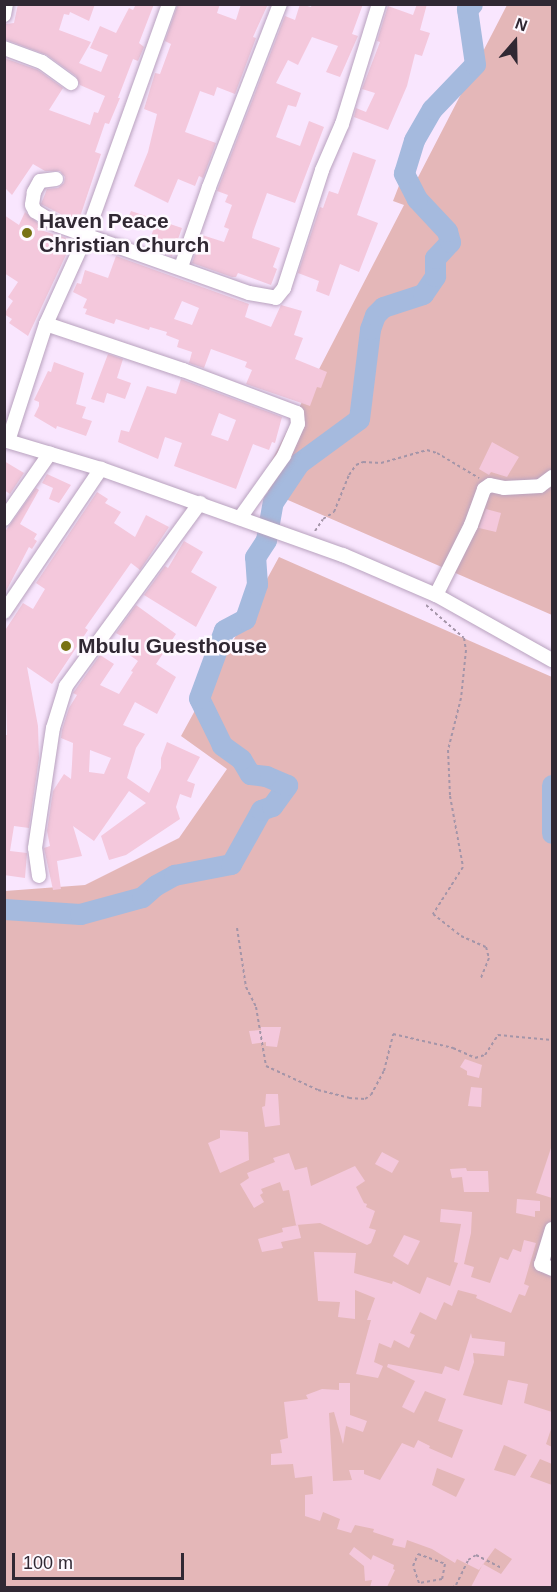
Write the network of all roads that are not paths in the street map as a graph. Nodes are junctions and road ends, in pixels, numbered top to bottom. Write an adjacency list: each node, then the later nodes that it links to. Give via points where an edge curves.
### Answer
1 (6, 4): 5 (street)
2 (169, 4): 9 (street)
3 (280, 4): 10 (street)
4 (379, 4): 10 (street, via 342,124 322,170 281,294 265,298)
5 (4, 15)
6 (4, 48): 7 (street, via 42,62)
7 (71, 83)
8 (56, 179): 9 (street, via 40,181 33,192 33,208 57,225)
9 (86, 236): 10 (street); 11 (street)
10 (181, 267)
11 (46, 324): 12 (street); 17 (street, via 183,369 297,413 298,424 284,456)
12 (6, 440): 13 (street)
13 (50, 453): 14 (street); 18 (street)
14 (101, 469): 16 (street); 20 (street)
15 (552, 477): 19 (street, via 535,487 490,485 484,489 471,525)
16 (200, 503): 17 (street); 22 (street, via 66,686 53,728 35,848)
17 (240, 518): 19 (street, via 303,539)
18 (4, 519)
19 (436, 595): 21 (street)
20 (5, 609)
21 (548, 657)
22 (39, 876)
23 (552, 1229): 24 (street, via 541,1264)
24 (552, 1269)

